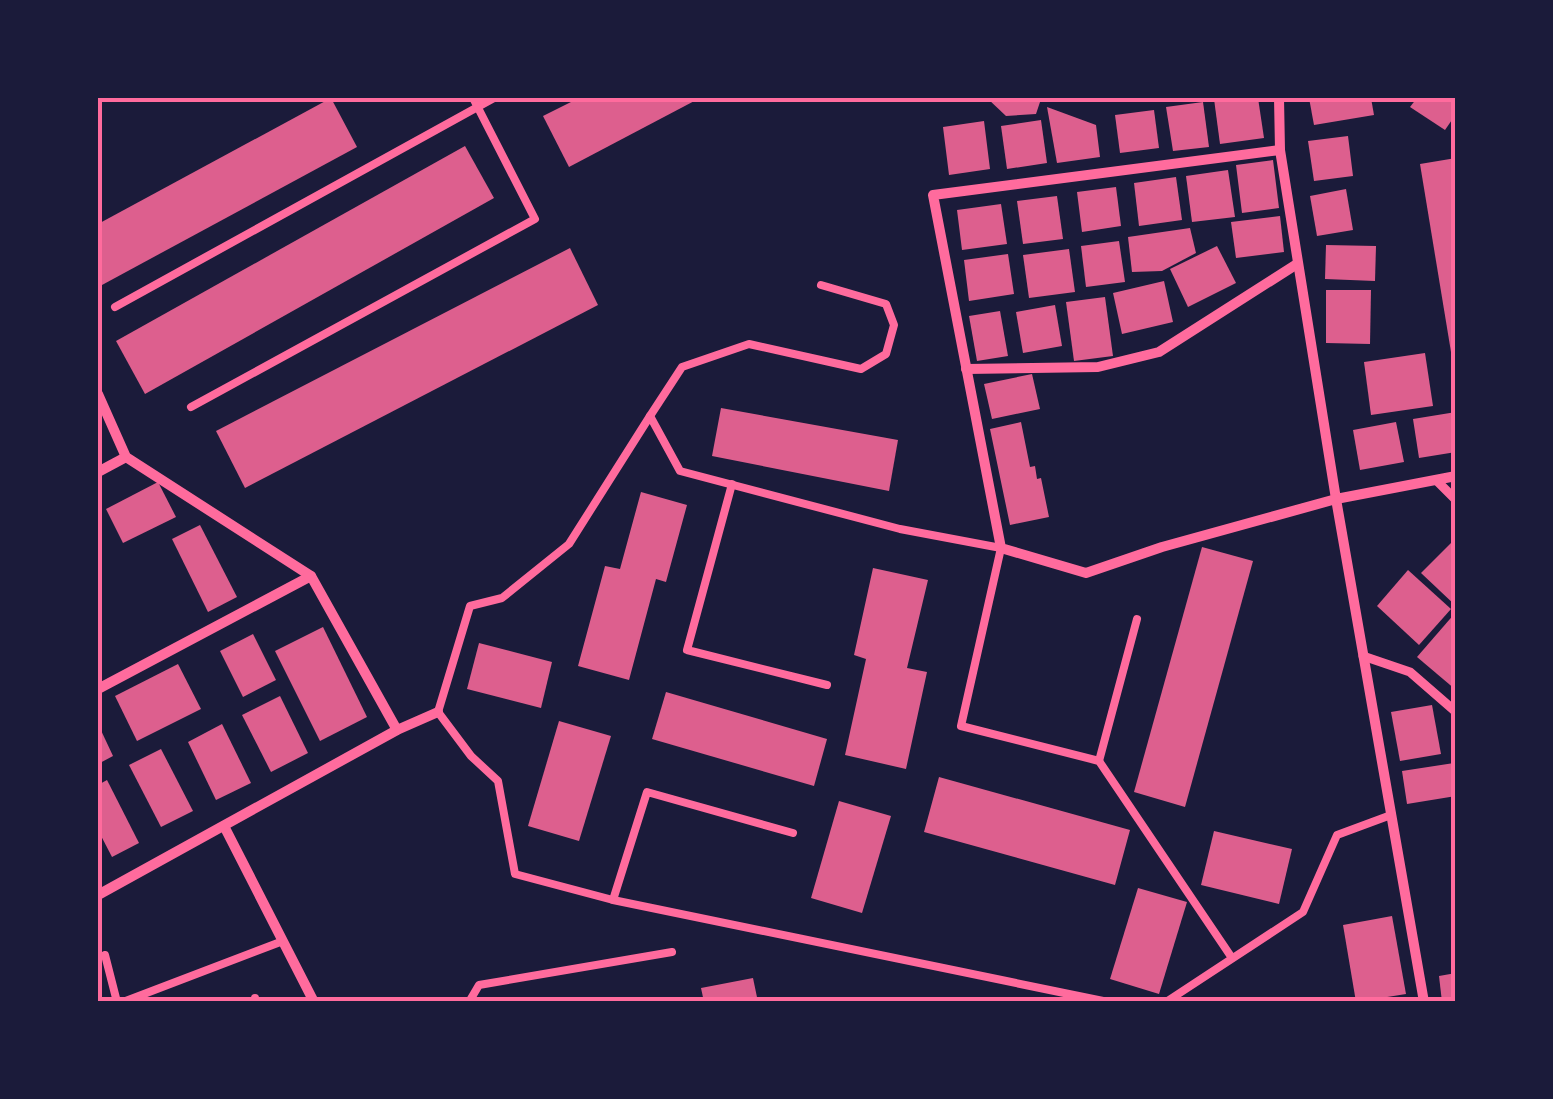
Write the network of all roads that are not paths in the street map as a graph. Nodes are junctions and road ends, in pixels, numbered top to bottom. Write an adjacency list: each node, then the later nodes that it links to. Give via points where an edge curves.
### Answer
1 (494, 98): 3 (lane)
2 (1278, 98): 4 (street)
3 (476, 102): 7 (lane); 10 (lane, via 535,219)
4 (1280, 150): 5 (street); 8 (street, via 933,195)
5 (1297, 264): 8 (street, via 1159,352 1098,367); 17 (street)
6 (821, 286): 11 (lane, via 886,304 894,325 886,354 861,369 749,344 682,367)
7 (115, 307)
8 (966, 369): 19 (street)
9 (98, 394): 12 (street)
10 (191, 408)
11 (650, 416): 16 (lane, via 680,470); 25 (lane, via 569,544 502,598 470,606)
12 (126, 456): 13 (street); 20 (street)
13 (98, 472)
14 (1456, 476): 15 (street)
15 (1436, 480): 17 (street); 18 (street)
16 (732, 484): 19 (lane); 23 (lane, via 687,650)
17 (1336, 499): 19 (street, via 1086,573); 22 (street)
18 (1456, 500)
19 (1001, 548): 28 (lane, via 961,726)
20 (311, 576): 24 (street); 27 (street)
21 (1137, 619): 28 (lane)
22 (1363, 656): 26 (street, via 1410,672); 29 (street)
23 (826, 685)
24 (98, 690)
25 (438, 712): 27 (street); 33 (lane, via 498,782 515,874)
26 (1456, 712)
27 (397, 730): 30 (street)
28 (1099, 761): 37 (lane)
29 (1391, 815): 37 (lane, via 1337,835 1302,912); 43 (street)
30 (224, 826): 32 (street); 34 (street)
31 (793, 833): 33 (lane, via 647,792)
32 (98, 895)
33 (613, 900): 41 (lane)
34 (283, 941): 38 (lane); 39 (street)
35 (672, 952): 40 (lane, via 480,984)
36 (105, 956): 38 (lane)
37 (1232, 958): 42 (lane)
38 (120, 1002)
39 (314, 1002)
40 (469, 1002)
41 (1108, 1002)
42 (1166, 1002)
43 (1424, 1002)

